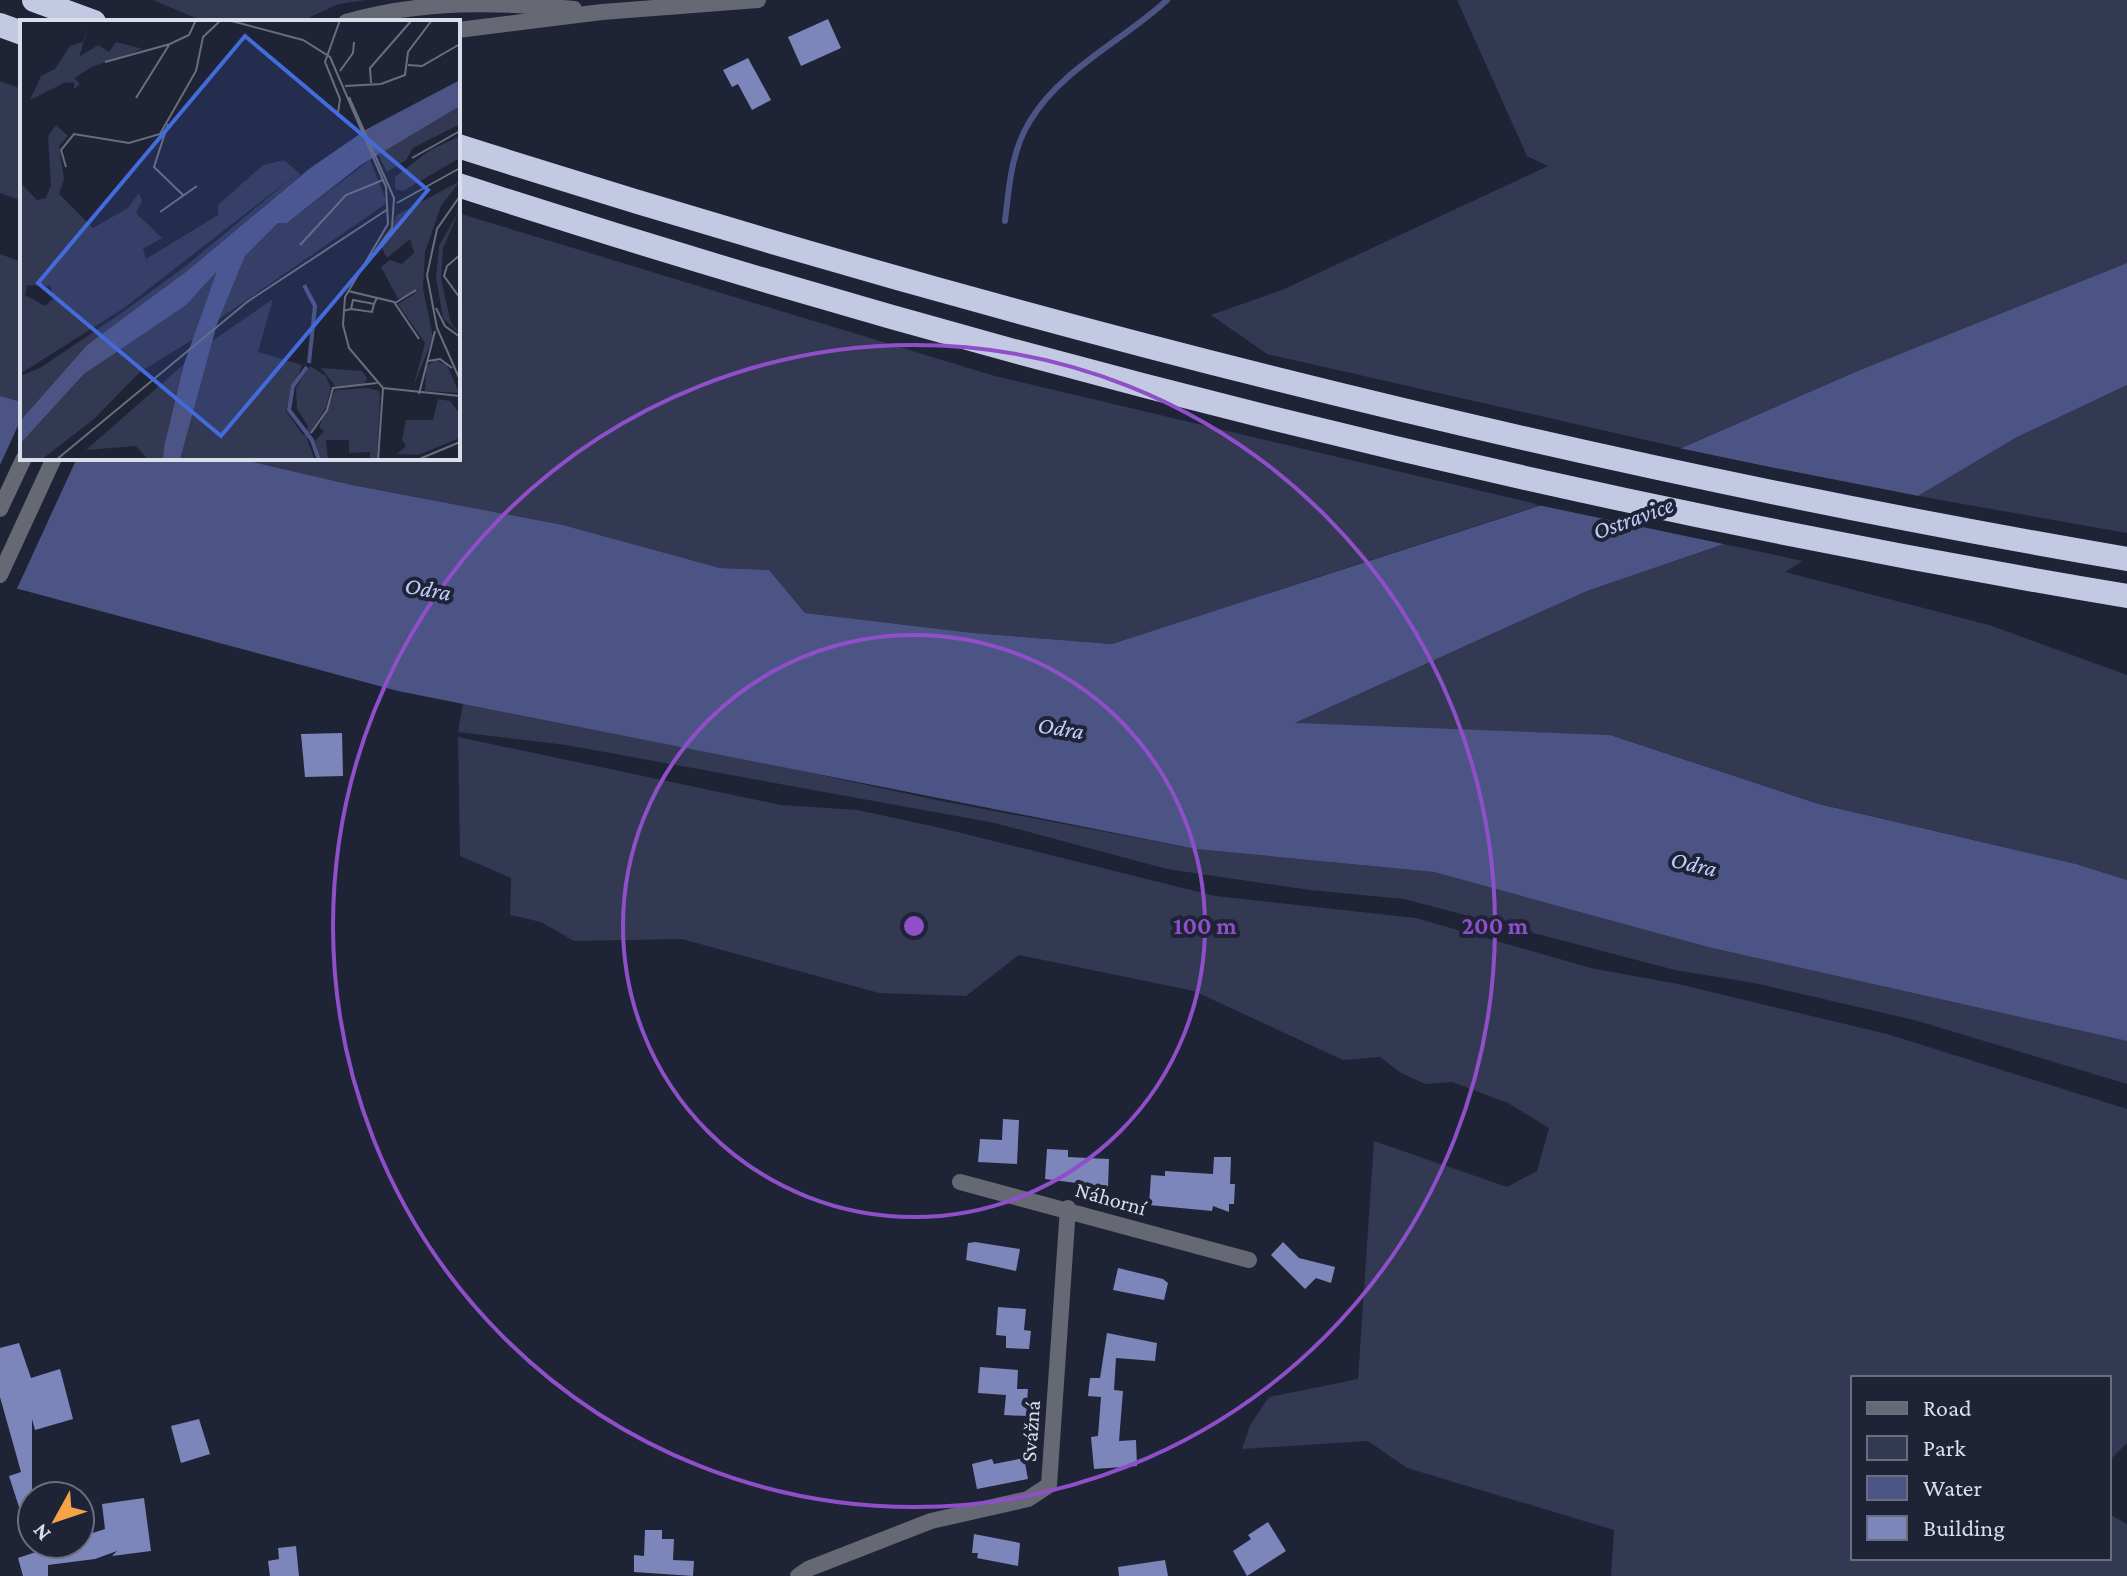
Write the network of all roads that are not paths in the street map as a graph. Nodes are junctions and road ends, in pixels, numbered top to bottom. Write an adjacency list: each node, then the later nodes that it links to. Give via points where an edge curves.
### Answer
1 (34, 0): 4 (highway)
2 (758, 0): 3 (street)
3 (602, 12): 5 (street, via 486,1 426,3); 7 (street)
4 (89, 20)
5 (353, 20)
6 (0, 25): 8 (highway)
7 (460, 30)
8 (20, 32)
9 (460, 147): 14 (highway, via 699,223 1089,334 1334,396 1581,452)
10 (460, 186): 16 (highway, via 694,262 1337,435 1571,488)
11 (23, 460): 13 (street)
12 (53, 460): 15 (street)
13 (0, 509)
14 (2127, 559)
15 (0, 575)
16 (2127, 596)
17 (960, 1182): 18 (street, Náhorní)
18 (1068, 1208): 19 (street, Náhorní); 20 (street, Svážná, via 1049,1485 1028,1499 931,1521)
19 (1249, 1260)
20 (798, 1576)

